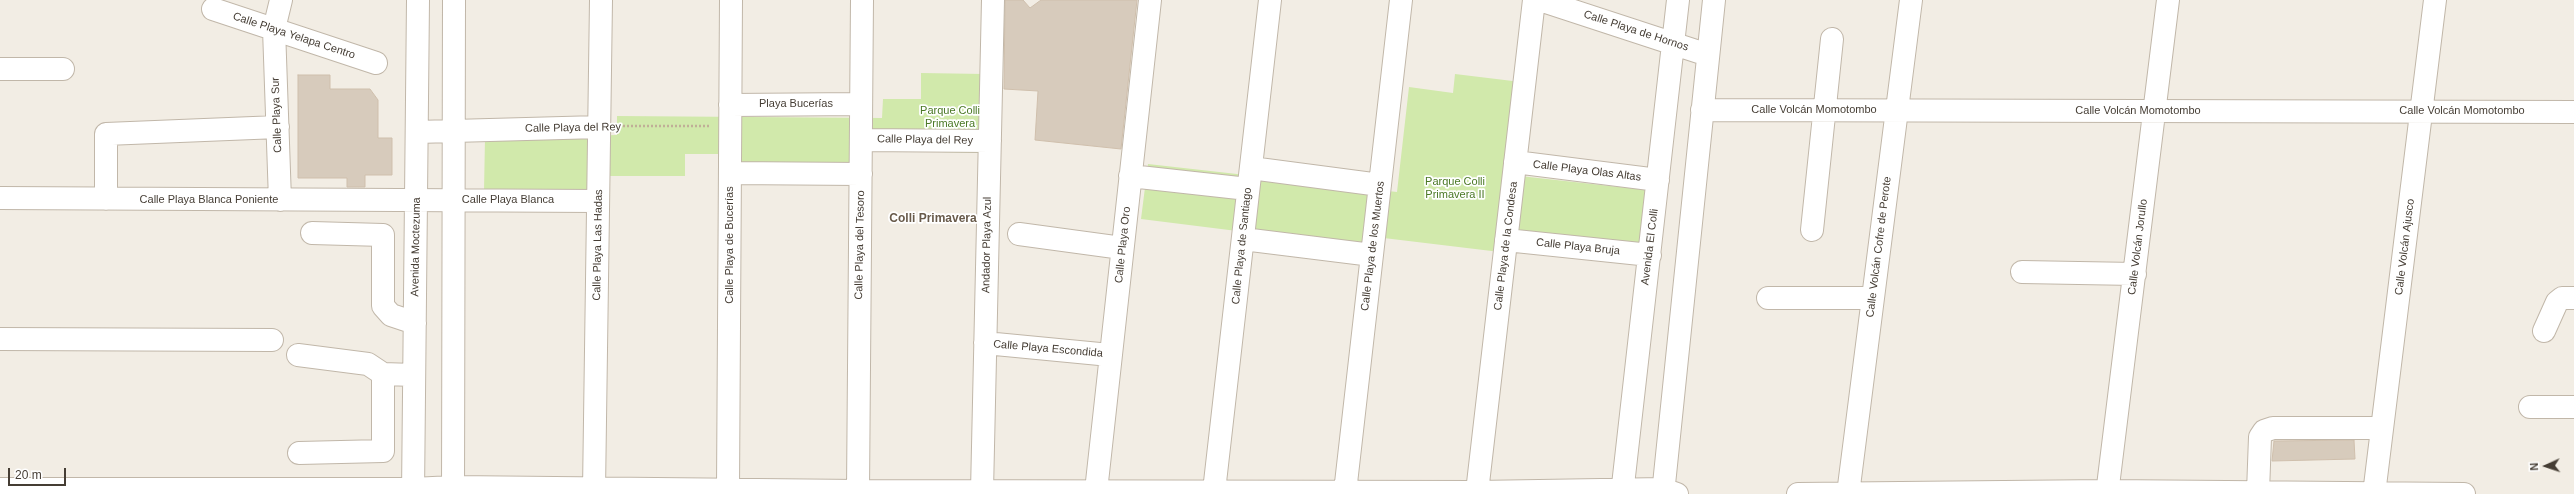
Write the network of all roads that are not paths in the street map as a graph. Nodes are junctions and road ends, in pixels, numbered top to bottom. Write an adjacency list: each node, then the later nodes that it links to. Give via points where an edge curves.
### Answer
1 (281, 0): 19 (street, Calle Playa Sur)
2 (418, 0): 37 (street, Avenida Moctezuma)
3 (454, 0): 36 (street)
4 (600, 0): 35 (street, Calle Playa Las Hadas)
5 (731, 0): 27 (street, Calle Playa de Bucerías)
6 (862, 0): 26 (street, Calle Playa del Tesoro)
7 (993, 0): 39 (street, Andador Playa Azul)
8 (1150, 0): 43 (street, Calle Playa Oro)
9 (1270, 0): 44 (street, Calle Playa de Santiago)
10 (1401, 0): 46 (street, Calle Playa de los Muertos)
11 (1534, 0): 40 (street, Calle Playa de la Condesa)
12 (1678, 0): 21 (street, Avenida El Colli)
13 (1714, 0): 22 (street)
14 (1911, 0): 29 (street, Calle Volcán Cofre de Perote)
15 (2168, 0): 31 (street, Calle Volcán Jorullo)
16 (2435, 0): 32 (street, Calle Volcán Ajusco)
17 (1551, 2): 21 (street, Calle Playa de Hornos)
18 (213, 9): 19 (street, Calle Playa Yelapa Centro)
19 (274, 29): 23 (street, Calle Playa Yelapa Centro); 34 (street, Calle Playa Sur)
20 (1832, 39): 30 (street)
21 (1673, 44): 22 (street, Calle Playa de Hornos); 45 (street, Avenida El Colli)
22 (1708, 55): 28 (street)
23 (376, 64)
24 (0, 69): 25 (street)
25 (63, 69)
26 (861, 104): 27 (street, Playa Bucerías); 38 (street, Calle Playa del Tesoro)
27 (730, 105): 41 (street, Calle Playa de Bucerías)
28 (1702, 110): 30 (street, Calle Volcán Momotombo); 90 (street)
29 (1897, 110): 30 (street, Calle Volcán Momotombo); 31 (street, Calle Volcán Momotombo); 64 (street, Calle Volcán Cofre de Perote)
30 (1826, 111): 53 (street)
31 (2155, 111): 32 (street, Calle Volcán Momotombo); 62 (street, Calle Volcán Jorullo)
32 (2422, 111): 33 (street, Calle Volcán Momotombo); 77 (street, Calle Volcán Ajusco)
33 (2574, 112)
34 (278, 127): 48 (street, via 106,134); 49 (street, Calle Playa Sur)
35 (599, 127): 36 (street, Calle Playa del Rey); 52 (street, Calle Playa Las Hadas)
36 (453, 131): 37 (street, Calle Playa del Rey); 51 (street)
37 (417, 132): 50 (street, Avenida Moctezuma)
38 (861, 140): 39 (street, Calle Playa del Rey); 42 (street, Calle Playa del Tesoro)
39 (990, 141): 70 (street, Andador Playa Azul)
40 (1516, 162): 45 (street, Calle Playa Olas Altas); 57 (street, Calle Playa de la Condesa)
41 (730, 173): 42 (street); 82 (street, Calle Playa de Bucerías)
42 (861, 174): 83 (street, Calle Playa del Tesoro)
43 (1130, 176): 44 (street); 58 (street, Calle Playa Oro)
44 (1250, 178): 46 (street); 56 (street, Calle Playa de Santiago)
45 (1658, 180): 60 (street, Avenida El Colli)
46 (1380, 185): 59 (street, Calle Playa de los Muertos)
47 (0, 198): 48 (street, Calle Playa Blanca Poniente)
48 (106, 199): 49 (street, Calle Playa Blanca Poniente)
49 (280, 200): 50 (street, Calle Playa Blanca Poniente)
50 (417, 200): 51 (street, Calle Playa Blanca); 66 (street, Avenida Moctezuma)
51 (453, 200): 52 (street, Calle Playa Blanca); 80 (street)
52 (598, 201): 81 (street, Calle Playa Las Hadas)
53 (1812, 230)
54 (312, 233): 66 (street, via 383,236 383,306 392,315)
55 (1019, 234): 58 (street)
56 (1243, 239): 59 (street); 87 (street, Calle Playa de Santiago)
57 (1506, 240): 60 (street, Calle Playa Bruja); 89 (street, Calle Playa de la Condesa)
58 (1122, 248): 72 (street, Calle Playa Oro)
59 (1372, 255): 88 (street, Calle Playa de los Muertos)
60 (1650, 255): 93 (street, Avenida El Colli)
61 (2022, 272): 62 (street)
62 (2134, 274): 94 (street, Calle Volcán Jorullo)
63 (1768, 298): 64 (street)
64 (1873, 298): 97 (street, Calle Volcán Cofre de Perote)
65 (2574, 298): 67 (street, via 2562,298 2557,302)
66 (416, 323): 74 (street, Avenida Moctezuma)
67 (2544, 331)
68 (0, 339): 69 (street)
69 (272, 340)
70 (985, 343): 72 (street, Calle Playa Escondida); 84 (street, Andador Playa Azul)
71 (298, 355): 73 (street, via 368,364)
72 (1110, 355): 85 (street, Calle Playa Oro)
73 (383, 374): 74 (street); 78 (street, via 383,451)
74 (414, 375): 86 (street, Avenida Moctezuma)
75 (2530, 407): 76 (street)
76 (2574, 407)
77 (2382, 428): 91 (street, via 2273,428 2264,431 2260,437); 98 (street, Calle Volcán Ajusco)
78 (300, 453)
79 (0, 489): 86 (street)
80 (453, 490): 81 (street); 86 (street)
81 (594, 490): 82 (street)
82 (728, 490): 83 (street)
83 (858, 491): 84 (street)
84 (982, 491): 85 (street)
85 (1096, 491): 92 (street)
86 (413, 492)
87 (1214, 492): 88 (street); 92 (street)
88 (1345, 492): 89 (street)
89 (1477, 492): 93 (street)
90 (1668, 492): 93 (street)
91 (2258, 492): 95 (street); 98 (street)
92 (1171, 493)
93 (1623, 493)
94 (2116, 493): 95 (street); 97 (street)
95 (2170, 493)
96 (1798, 494): 97 (street)
97 (1848, 494)
98 (2374, 494): 99 (street)
99 (2464, 494)

